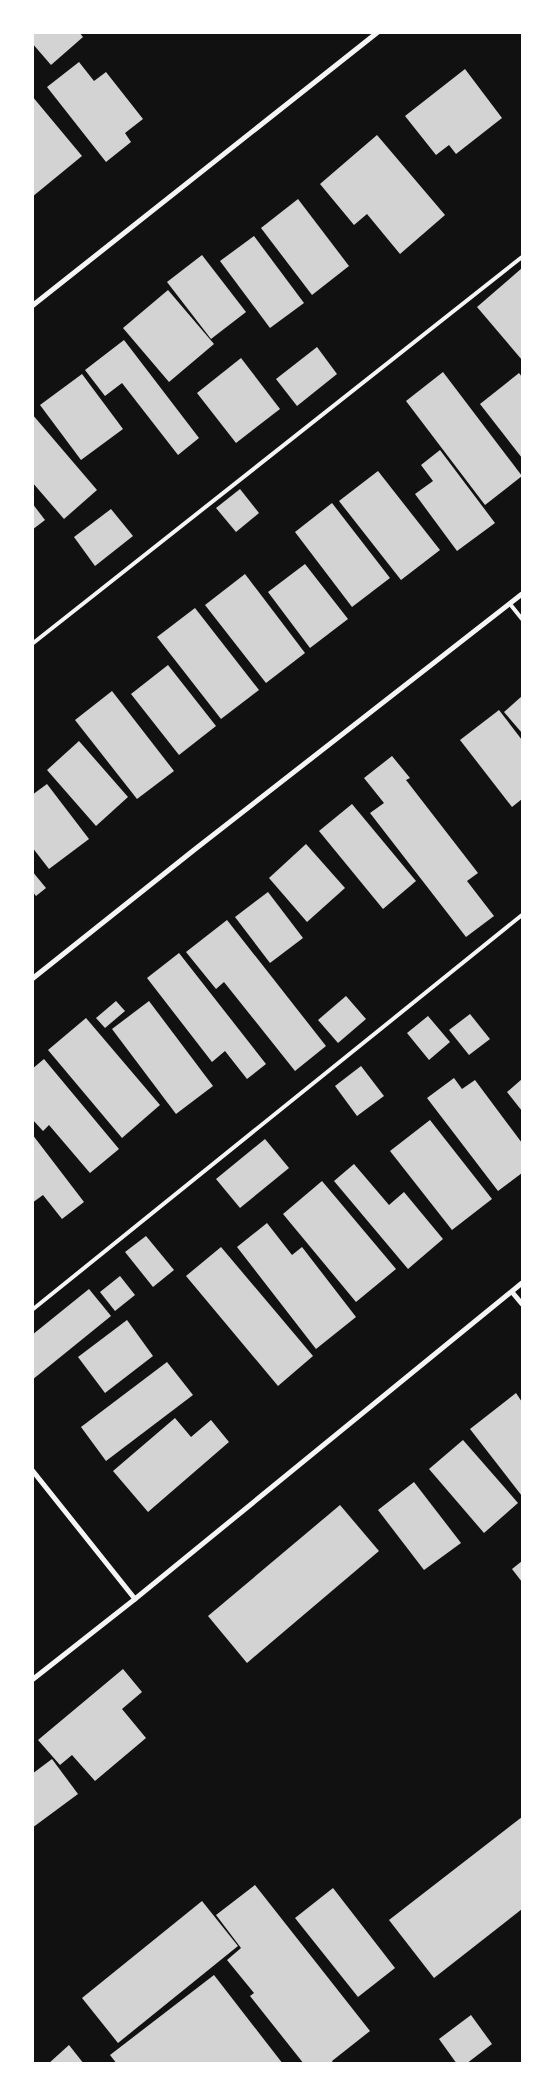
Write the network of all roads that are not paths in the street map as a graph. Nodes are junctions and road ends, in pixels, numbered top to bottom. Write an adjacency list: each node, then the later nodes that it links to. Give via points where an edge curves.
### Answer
1 (378, 32): 3 (street)
2 (522, 257): 7 (lane)
3 (32, 306)
4 (522, 594): 5 (street)
5 (510, 604): 6 (lane); 9 (street)
6 (522, 619)
7 (32, 644)
8 (522, 915): 13 (lane)
9 (32, 980)
10 (522, 1283): 11 (street)
11 (512, 1292): 12 (street); 15 (street)
12 (522, 1304)
13 (32, 1310)
14 (32, 1470): 15 (street)
15 (136, 1599): 16 (street)
16 (32, 1680)

